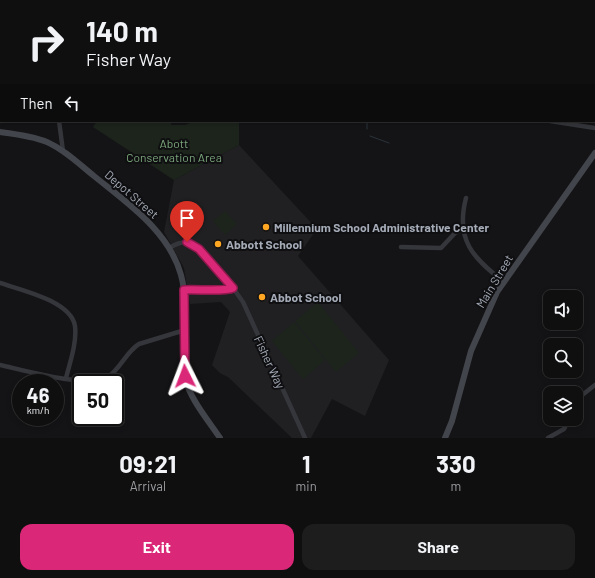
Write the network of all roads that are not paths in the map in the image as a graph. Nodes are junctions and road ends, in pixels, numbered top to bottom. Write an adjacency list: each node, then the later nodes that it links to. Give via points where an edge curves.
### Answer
1 (59, 122): 5 (street)
2 (556, 122): 3 (street)
3 (595, 128)
4 (0, 132): 5 (main road, Depot Street, via 35,138)
5 (63, 151): 10 (main road, Depot Street, via 134,209 156,230)
6 (595, 153): 11 (main road, Main Street)
7 (466, 198): 8 (street)
8 (463, 229): 9 (street, via 455,233 441,248); 11 (street, via 474,255)
9 (401, 247)
10 (169, 248): 13 (street, Fisher Way, via 181,242 192,243); 14 (main road, Depot Street, via 181,273)
11 (504, 282): 23 (main road, Main Street, via 470,351 452,421)
12 (0, 283): 17 (street, via 54,303 71,315 75,336)
13 (233, 288): 14 (street); 22 (street, Fisher Way, via 243,302)
14 (184, 290): 15 (main road, Depot Street)
15 (185, 330): 17 (street, via 138,344 132,348 117,369 104,379 88,382); 21 (main road, Depot Street, via 184,367 187,383)
16 (0, 365): 17 (street)
17 (66, 378)
18 (595, 385): 19 (street)
19 (583, 394)
20 (565, 426): 24 (street)
21 (220, 438)
22 (305, 438)
23 (445, 438)
24 (548, 438)

